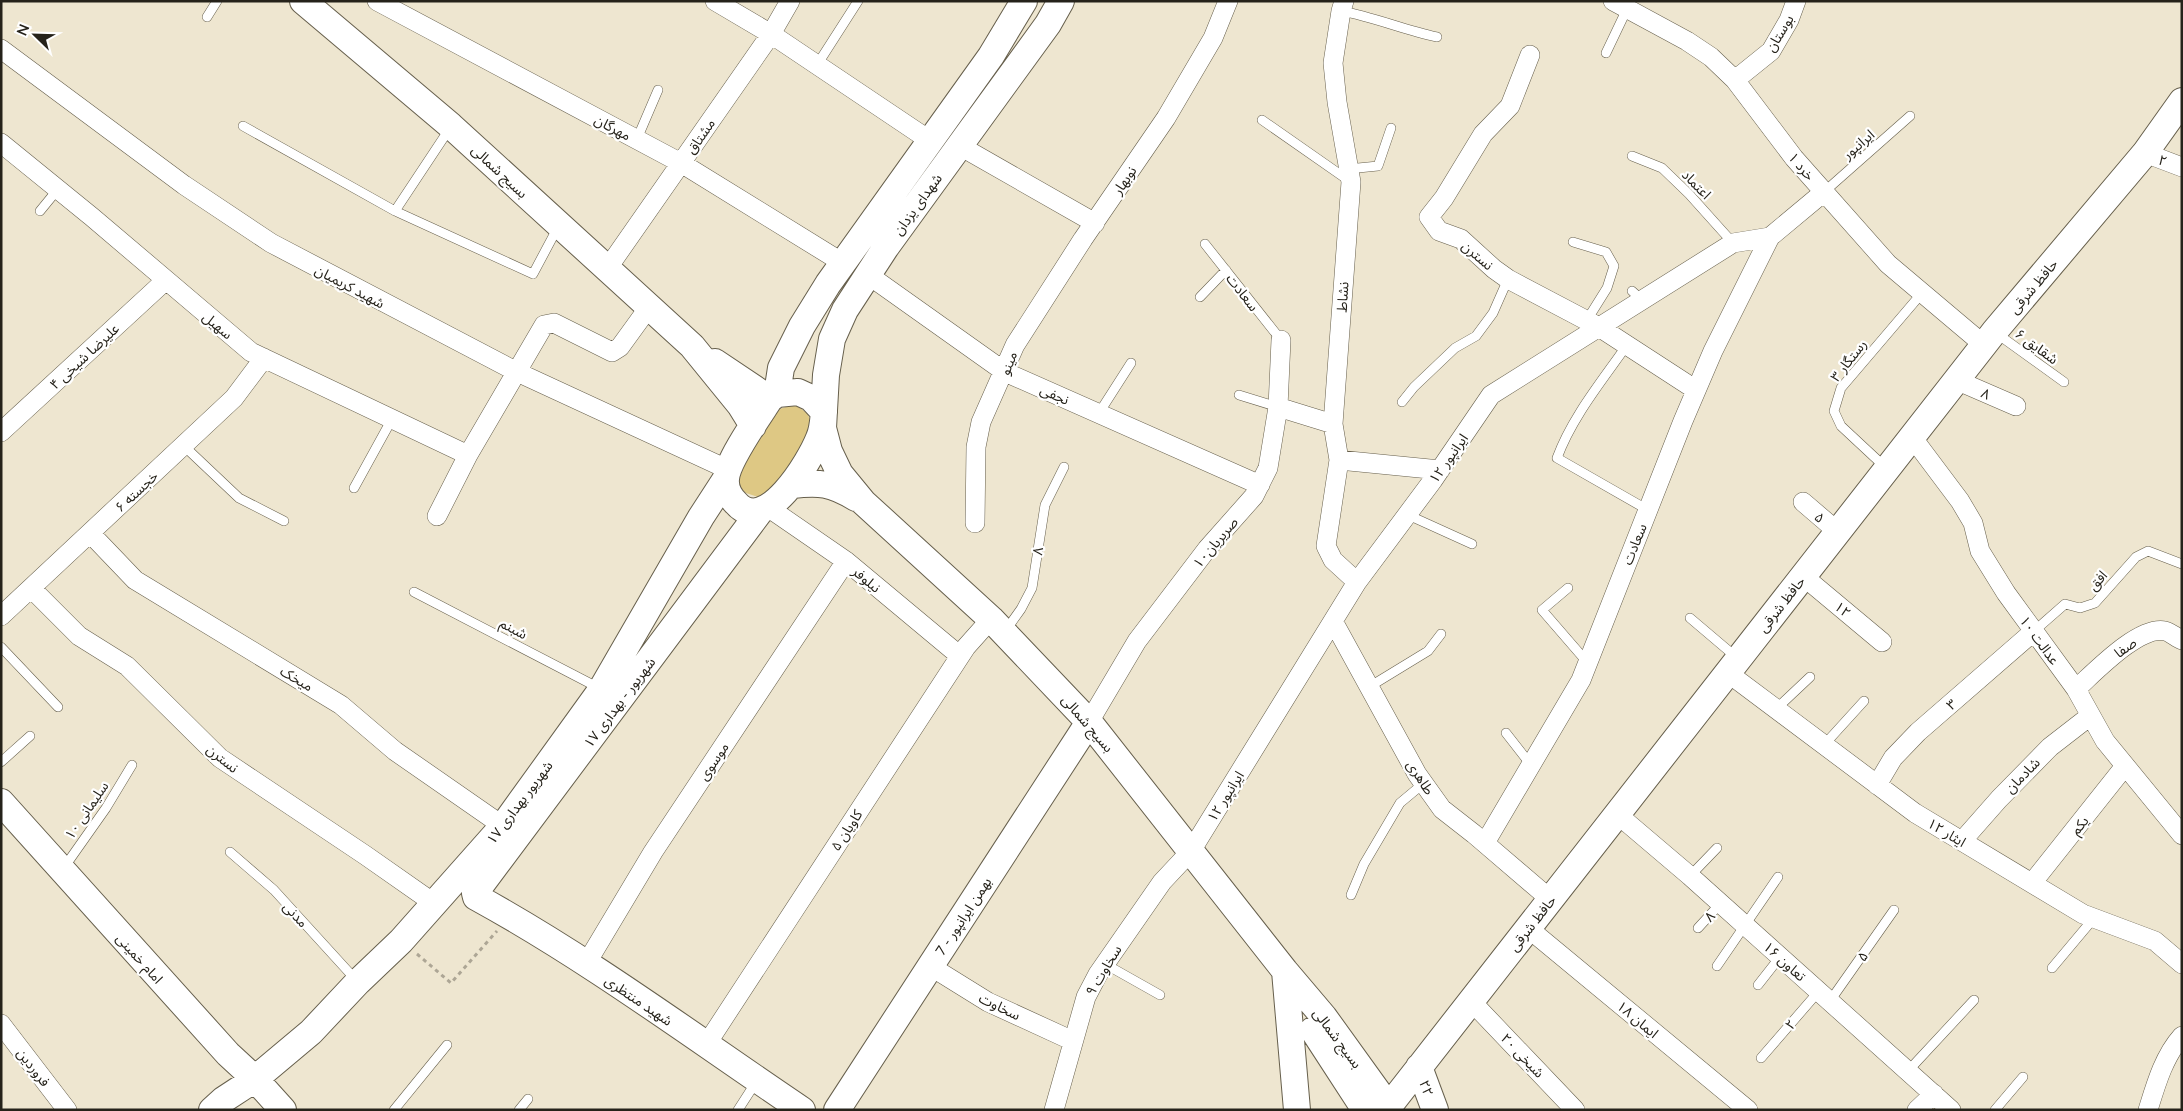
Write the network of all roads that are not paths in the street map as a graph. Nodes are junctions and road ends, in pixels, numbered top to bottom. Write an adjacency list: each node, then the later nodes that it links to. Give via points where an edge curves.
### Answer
1 (216, 1): 13 (lane)
2 (303, 1): 29 (main road, بسیج شمالی)
3 (378, 1): 31 (street, مهرگان)
4 (715, 1): 15 (street)
5 (790, 1): 15 (street, مشتاق)
6 (858, 1): 21 (lane)
7 (1061, 1): 14 (main road, شهدای یزدان)
8 (1228, 1): 44 (street, نوبهار, via 1213,38 1166,118)
9 (1796, 1): 23 (street, بوستان, via 1771,51)
10 (1022, 5): 14 (main road, via 1021,15 1029,24 1039,27); 20 (main road, شهدای یزدان)
11 (1620, 5): 18 (lane); 23 (street, خرد ۱, via 1687,41 1711,57)
12 (1343, 6): 16 (lane, via 1411,32); 39 (street, نشاط, via 1333,63)
13 (207, 17)
14 (1048, 24): 22 (main road, شهدای یزدان)
15 (771, 34): 21 (street); 37 (street, مشتاق)
16 (1437, 37)
17 (1, 49): 66 (street, شهید کریمیان, via 184,185 271,243)
18 (1606, 53)
19 (1530, 55): 54 (street, نسترن, via 1510,106 1483,134 1429,217 1439,231 1460,239)
20 (990, 56): 22 (main road, via 997,55 1006,60 1012,70); 32 (main road, شهدای یزدان)
21 (817, 65): 32 (street)
22 (1010, 76): 34 (main road, شهدای یزدان)
23 (1735, 80): 41 (street, خرد ۱)
24 (658, 90): 31 (lane)
25 (2182, 102): 35 (main road, حافظ شرقی)
26 (1910, 116): 41 (lane, ایرانپور)
27 (1262, 120): 39 (lane)
28 (242, 126): 43 (lane)
29 (451, 126): 43 (lane); 45 (main road, بسیج شمالی)
30 (1391, 128): 39 (lane, via 1378,166)
31 (637, 140): 37 (street, مهرگان)
32 (929, 140): 50 (main road, شهدای یزدان)
33 (1, 143): 40 (street, سهیل)
34 (960, 146): 44 (street); 53 (main road, شهدای یزدان)
35 (2145, 153): 38 (street, ۲); 60 (main road, حافظ شرقی)
36 (1632, 156): 48 (lane, اعتماد, via 1662,168)
37 (681, 163): 50 (street, مهرگان); 51 (street, مشتاق)
38 (2182, 167)
39 (1349, 175): 78 (street, نشاط)
40 (58, 190): 42 (lane); 55 (street, سهیل)
41 (1824, 192): 46 (street); 56 (street, خرد ۱, via 1888,264)
42 (40, 211)
43 (395, 211): 45 (lane, via 533,274)
44 (1095, 223): 67 (street, مینو, via 1015,345)
45 (559, 225): 51 (main road, بسیج شمالی)
46 (1770, 237): 48 (street, ایرانپور ۱۲); 70 (street, سعادت)
47 (1572, 242): 59 (lane, via 1606,252 1614,266)
48 (1733, 243): 59 (street, ایرانپور ۱۲)
49 (1205, 244): 52 (lane, سعادت)
50 (843, 263): 72 (main road, شهدای یزدان, via 792,345 781,368)
51 (606, 269): 58 (main road, بسیج شمالی)
52 (1226, 270): 57 (lane); 61 (lane, سعادت)
53 (868, 274): 67 (street, نجفی); 80 (main road, شهدای یزدان, via 845,310 832,339)
54 (1508, 279): 59 (street, نسترن); 73 (lane, via 1493,313 1476,336 1455,348)
55 (166, 280): 64 (street, سهیل, via 251,352); 81 (street, علیرضا شیخی ۴)
56 (1922, 293): 60 (street, خرد ۱); 87 (lane, رستگار ۳, via 1842,388 1834,411 1841,426)
57 (1200, 297)
58 (649, 307): 63 (main road, بسیج شمالی); 66 (street, via 620,347 612,352 554,323 544,325)
59 (1593, 324): 62 (street, نسترن); 88 (street, ایرانپور ۱۲, via 1491,396)
60 (1989, 338): 68 (main road, حافظ شرقی); 69 (lane, شقایق ۶)
61 (1281, 340): 75 (street, صریریان۱۰)
62 (1627, 345): 70 (street, نسترن); 96 (lane, via 1592,394 1557,458)
63 (692, 346): 72 (main road, بسیج شمالی); 79 (main road, بسیج شمالی)
64 (264, 358): 77 (street, سهیل); 83 (street, خجسته ۶, via 234,398)
65 (1131, 363): 76 (lane)
66 (517, 372): 84 (street); 89 (street, شهید کریمیان)
67 (1005, 372): 76 (street, نجفی); 101 (street, مینو, via 981,422 976,447)
68 (1956, 380): 74 (street, ۸); 82 (main road, حافظ شرقی)
69 (2064, 382)
70 (1696, 390): 96 (street, سعادت)
71 (1239, 395): 75 (lane)
72 (774, 397): 79 (main road, ۱۷ شهریور بهداری); 80 (main road, بسیج شمالی, via 798,392 811,398 824,412)
73 (1402, 402)
74 (2016, 406)
75 (1278, 407): 78 (street); 91 (street, صریریان۱۰, via 1268,468)
76 (1098, 413): 91 (street, نجفی)
77 (392, 419): 84 (street, سهیل); 92 (lane)
78 (1332, 424): 85 (street, نشاط)
79 (753, 426): 89 (main road, ۱۷ شهریور بهداری)
80 (823, 428): 90 (main road, ۱۷ شهریور - بهداری); 93 (main road, بسیج شمالی, via 828,450 840,474)
81 (1, 432)
82 (1912, 437): 87 (main road, حافظ شرقی); 117 (street, عدالت ۱۰, via 1960,502 1973,524 1980,551)
83 (184, 446): 100 (lane, via 239,498); 103 (street, خجسته ۶)
84 (468, 455): 98 (street)
85 (1339, 460): 88 (street); 109 (street, نشاط, via 1326,546 1333,560)
86 (1064, 468): 116 (lane, ۸, via 1045,505 1032,588 1022,609)
87 (1887, 469): 102 (main road, حافظ شرقی)
88 (1440, 470): 97 (street, ایرانپور ۱۲)
89 (727, 475): 95 (main road, via 728,495 740,508 756,512); 99 (main road, ۱۷ شهریور بهداری)
90 (792, 485): 93 (main road, بسیج شمالی, via 817,482 837,486); 95 (main road, ۱۷ شهریور - بهداری)
91 (1260, 485): 133 (street, صریریان۱۰, via 1137,641)
92 (354, 488)
93 (863, 502): 116 (main road, بسیج شمالی)
94 (1803, 502): 102 (street, ۵)
95 (765, 509): 105 (main road, ۱۷ شهریور - بهداری); 106 (street, نیلوفر)
96 (1648, 510): 123 (street, سعادت)
97 (1408, 515): 104 (lane); 109 (street, ایرانپور ۱۲)
98 (438, 516)
99 (701, 517): 105 (main road, via 721,514 729,518 735,525); 128 (main road, ۱۷ شهریور بهداری)
100 (284, 521)
101 (975, 523)
102 (1838, 532): 108 (main road, حافظ شرقی)
103 (90, 533): 110 (street, خجسته ۶); 145 (street, میخک, via 135,580 341,705 395,751)
104 (1472, 544)
105 (736, 546): 156 (main road, ۱۷ شهریور - بهداری)
106 (846, 561): 122 (street, نیلوفر); 167 (street, موسوی, via 653,852)
107 (2182, 564): 117 (lane, افق, via 2148,551 2136,558 2095,603 2080,608 2065,604)
108 (1803, 576): 120 (street, ۱۲); 124 (main road, حافظ شرقی)
109 (1357, 582): 115 (street, ایرانپور ۱۲)
110 (32, 588): 113 (street, خجسته ۶); 159 (street, نسترن, via 78,636 127,666 220,758)
111 (1568, 588): 123 (lane, via 1542,610)
112 (414, 592): 128 (lane, شبنم)
113 (1, 616)
114 (1690, 618): 124 (lane)
115 (1333, 621): 126 (street, طاهری); 150 (street, ایرانپور ۱۲)
116 (998, 625): 122 (street, کاویان ۵); 133 (main road, بسیج شمالی)
117 (2034, 632): 127 (street, عدالت ۱۰); 142 (street, ۳, via 1918,732 1894,758)
118 (1440, 634): 126 (lane, via 1428,651)
119 (2182, 640): 127 (street, صفا, via 2164,631 2143,634)
120 (1882, 642)
121 (1, 647): 130 (lane)
122 (960, 656): 183 (street, کاویان ۵)
123 (1588, 662): 139 (street, سعادت)
124 (1733, 666): 131 (street, ایثار ۱۲); 144 (main road, حافظ شرقی)
125 (1810, 677): 131 (lane)
126 (1369, 687): 141 (street, طاهری)
127 (2076, 689): 132 (street, عدالت ۱۰)
128 (601, 690): 145 (main road, ۱۷ شهریور بهداری)
129 (1864, 701): 136 (lane)
130 (58, 707)
131 (1776, 709): 136 (street, ایثار ۱۲)
132 (2090, 716): 140 (street, عدالت ۱۰); 147 (street, شادمان, via 2050,747)
133 (1089, 722): 150 (main road, بسیج شمالی); 170 (main road, بهمن ایرانپور - 7)
134 (1506, 733): 139 (lane)
135 (30, 736): 137 (lane)
136 (1824, 745): 142 (street, ایثار ۱۲)
137 (1, 762)
138 (132, 765): 152 (lane, سلیمانی ۱۰)
139 (1531, 765): 148 (street, سعادت)
140 (2125, 766): 146 (street, عدالت ۱۰); 155 (street, یکم)
141 (1424, 783): 148 (street, طاهری, via 1442,809); 157 (lane, via 1400,803 1364,864)
142 (1877, 785): 147 (street, ایثار ۱۲)
143 (1, 802): 152 (main road, امام خمینی)
144 (1617, 814): 153 (street, تعاون ۱۶); 158 (main road, حافظ شرقی)
145 (503, 826): 159 (main road, ۱۷ شهریور بهداری)
146 (2182, 835)
147 (1962, 841): 155 (street, ایثار ۱۲)
148 (1484, 843): 158 (street, طاهری)
149 (1717, 848): 153 (lane)
150 (1191, 850): 168 (street, سخاوت ۹, via 1162,882); 173 (main road, بسیج شمالی)
151 (230, 852): 174 (lane, مدنی, via 274,890)
152 (62, 871): 189 (main road, امام خمینی, via 228,1054)
153 (1690, 876): 160 (street, تعاون ۱۶)
154 (1778, 877): 163 (lane)
155 (2032, 883): 162 (street, ایثار ۱۲)
156 (475, 893): 167 (main road, شهید منتظری, via 476,897)
157 (1351, 895)
158 (1550, 899): 164 (main road, حافظ شرقی)
159 (434, 904): 174 (main road, ۱۷ شهریور بهداری)
160 (1720, 904): 163 (street, تعاون ۱۶); 165 (lane, ۸)
161 (1894, 910): 177 (lane, ۵)
162 (2094, 918): 169 (street, ایثار ۱۲, via 2155,941); 172 (lane)
163 (1745, 925): 166 (street, تعاون ۱۶); 171 (lane)
164 (1528, 928): 179 (main road, حافظ شرقی); 206 (street, ایمان ۱۸)
165 (1698, 928)
166 (1780, 957): 175 (lane); 177 (street, تعاون ۱۶)
167 (586, 964): 183 (main road, شهید منتظری)
168 (1105, 964): 176 (lane); 182 (street, سخاوت ۹, via 1086,996)
169 (2182, 964)
170 (930, 966): 182 (street, سخاوت, via 988,1002); 201 (main road, بهمن ایرانپور - 7)
171 (1717, 966)
172 (2052, 968)
173 (1285, 971): 193 (main road, بسیج شمالی, via 1313,1031); 203 (main road)
174 (358, 982): 189 (main road, ۱۷ شهریور بهداری, via 311,1032)
175 (1758, 985)
176 (1160, 995)
177 (1824, 996): 185 (lane, ۲); 187 (street, تعاون ۱۶)
178 (1974, 1000): 187 (lane)
179 (1471, 1001): 186 (main road, حافظ شرقی); 205 (street, شیخی ۲۰)
180 (1, 1024): 194 (street, فروردین)
181 (2182, 1036): 210 (street, via 2165,1062)
182 (1074, 1041): 202 (street, سخاوت ۹)
183 (706, 1045): 190 (main road, شهید منتظری)
184 (446, 1046): 197 (lane)
185 (1761, 1058)
186 (1419, 1067): 193 (main road, حافظ شرقی); 204 (main road, ۲۲)
187 (1908, 1071): 191 (street, تعاون ۱۶)
188 (2023, 1076): 209 (lane)
189 (255, 1079): 195 (main road); 196 (main road, امام خمینی)
190 (758, 1080): 199 (lane); 200 (main road, شهید منتظری)
191 (1934, 1094): 207 (street); 208 (street, تعاون ۱۶)
192 (528, 1099): 198 (lane)
193 (1383, 1109)
194 (67, 1110)
195 (212, 1110)
196 (283, 1110)
197 (394, 1110)
198 (519, 1110)
199 (738, 1110)
200 (802, 1110)
201 (837, 1110)
202 (1054, 1110)
203 (1296, 1110)
204 (1435, 1110)
205 (1575, 1110)
206 (1748, 1110)
207 (1917, 1110)
208 (1951, 1110)
209 (1995, 1110)
210 (2148, 1110)

